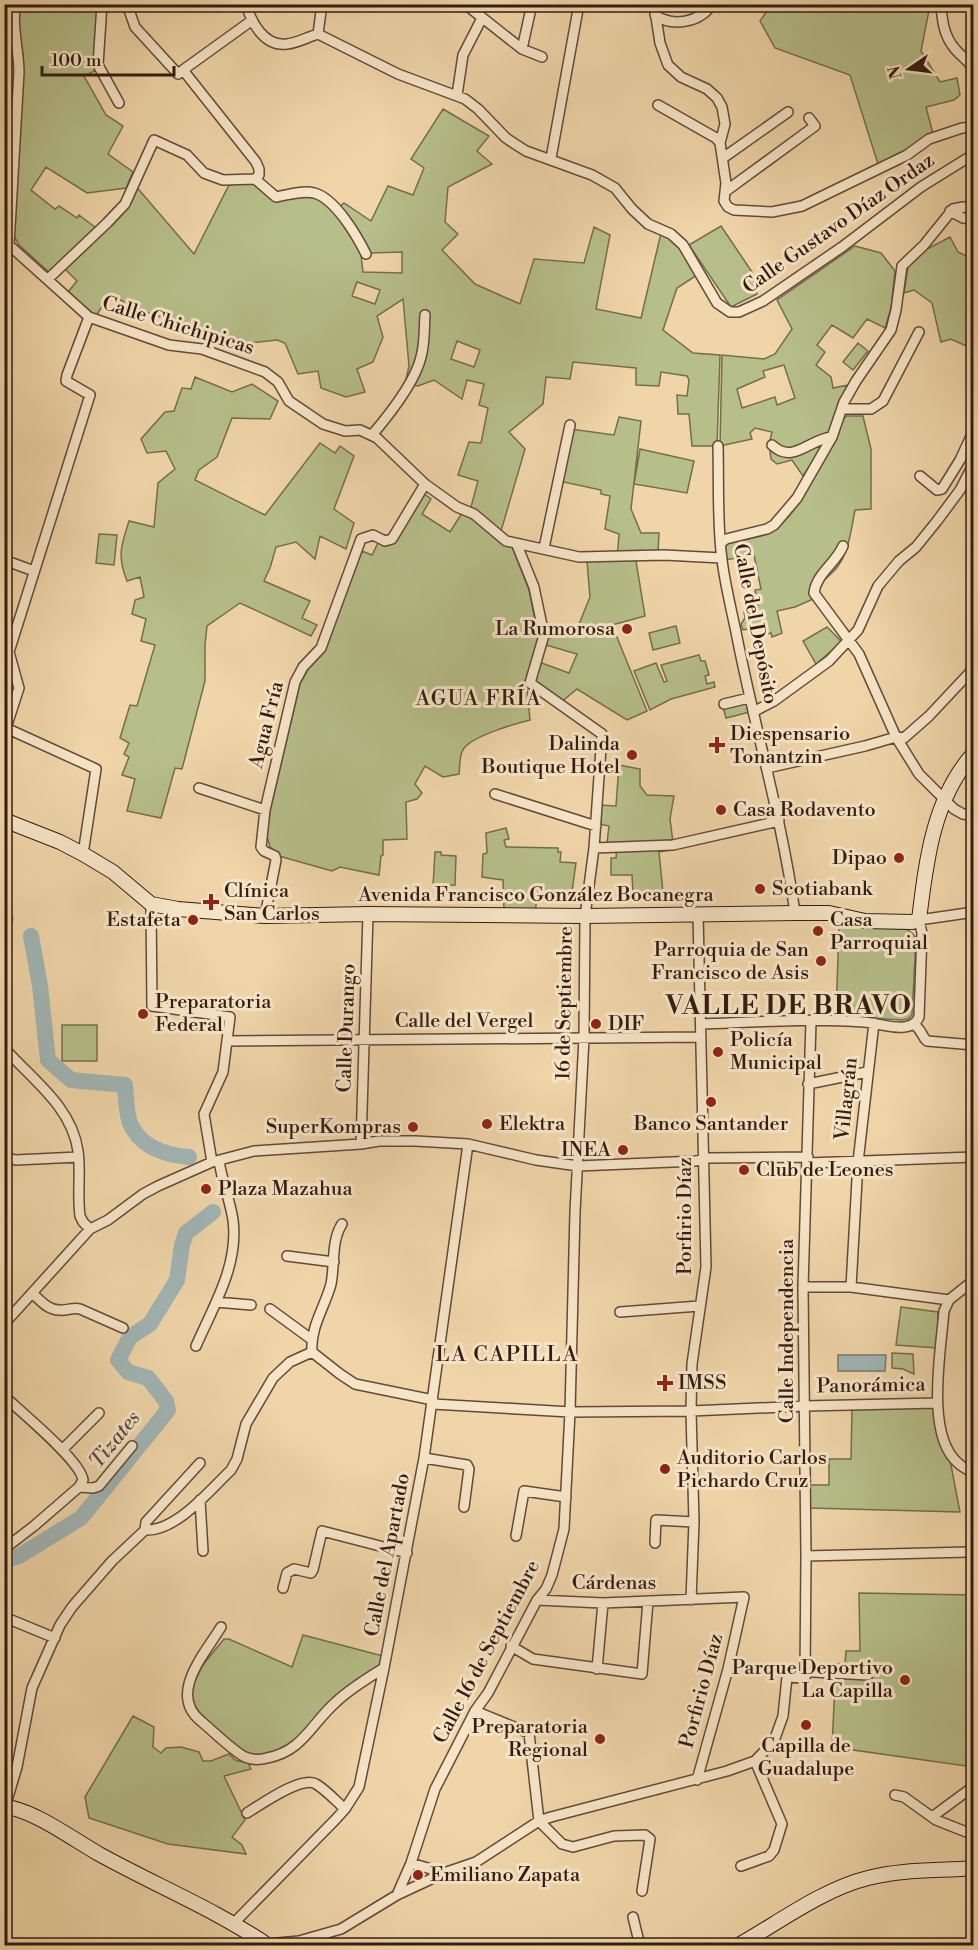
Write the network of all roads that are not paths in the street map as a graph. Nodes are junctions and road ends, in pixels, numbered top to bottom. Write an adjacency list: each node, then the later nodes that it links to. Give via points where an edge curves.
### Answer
1 (16, 4): 35 (street, Calle Chichipicas, via 13,15 19,72 9,245)
2 (102, 4): 20 (street, via 98,65)
3 (127, 4): 18 (street, via 135,27 178,74)
4 (246, 4): 13 (street)
5 (322, 4): 14 (street)
6 (465, 4): 12 (street)
7 (532, 4): 15 (street)
8 (579, 4): 27 (street)
9 (712, 4): 11 (street, via 700,15 681,22 662,20)
10 (941, 4): 17 (street, via 949,41)
11 (654, 10): 25 (street, via 669,65 720,102 725,123)
12 (482, 18): 15 (street); 19 (street, via 463,55)
13 (251, 21): 14 (street, via 273,42 286,44); 18 (street)
14 (318, 34): 19 (street, via 398,74)
15 (522, 49): 16 (street)
16 (542, 57)
17 (973, 69)
18 (183, 70): 29 (street, via 256,162 260,169)
19 (457, 95): 27 (street, via 478,109 506,138 526,151)
20 (119, 103)
21 (658, 105): 25 (street)
22 (788, 112): 28 (street)
23 (809, 118): 30 (street, via 815,126)
24 (974, 128): 30 (street, via 929,139 908,155 784,211 734,210 725,204)
25 (720, 143): 28 (street)
26 (974, 154): 27 (street, Calle Gustavo Díaz Ordaz, via 921,187 762,301 739,312 722,309 683,245 671,234 648,224 615,188)
27 (551, 158)
28 (723, 158): 30 (street)
29 (255, 179): 34 (street, via 276,197 313,192 326,199 354,230); 35 (street, via 223,180 204,172 187,155 154,140 125,204)
30 (726, 191)
31 (974, 209): 32 (street, via 960,207)
32 (950, 211): 33 (street); 39 (street, via 902,266 891,330)
33 (974, 219)
34 (366, 254)
35 (48, 279): 37 (street, Calle Chichipicas)
36 (425, 315): 42 (street, via 418,367)
37 (90, 317): 42 (street, Calle Chichipicas, via 170,345 202,349 265,372 278,382 289,401 322,424); 55 (street, via 66,381 90,395)
38 (918, 332): 39 (street, via 883,402 871,409)
39 (842, 409): 43 (street)
40 (570, 425): 52 (street)
41 (973, 431): 47 (street, via 942,489 933,488)
42 (372, 435): 48 (street)
43 (832, 437): 44 (street, via 796,452 785,453); 49 (street, via 797,498 774,525)
44 (772, 445)
45 (718, 446): 49 (street, Calle del Depósito)
46 (974, 463): 56 (street, via 960,490 916,547 878,586 858,630)
47 (920, 476)
48 (425, 484): 50 (street); 67 (street, Agua Fría, via 392,540 370,535 360,541 321,648 303,667 296,682)
49 (721, 543): 53 (street, Calle del Depósito)
50 (517, 545): 52 (street); 71 (street, 16 de Septiembre, via 534,587 544,634 530,683 602,734)
51 (843, 546): 56 (street, via 814,586 814,593)
52 (544, 548): 53 (street, via 579,557)
53 (722, 558): 58 (street, Calle del Depósito)
54 (4, 560): 55 (street)
55 (34, 572): 75 (street, via 9,652 19,688 6,728 96,769)
56 (848, 640): 60 (street, via 808,677); 61 (street)
57 (974, 668): 61 (street, via 904,738)
58 (749, 698): 59 (street); 60 (street, Calle del Depósito)
59 (724, 704)
60 (753, 712): 63 (street, Calle del Depósito)
61 (896, 736): 63 (street); 66 (street, via 919,774)
62 (974, 753): 66 (street)
63 (767, 768): 70 (street, Calle del Depósito)
64 (199, 788): 67 (street)
65 (495, 794): 71 (street)
66 (944, 800): 68 (street, via 963,814); 83 (street, via 926,868)
67 (265, 810): 81 (street, Agua Fría, via 261,847 276,860)
68 (974, 816)
69 (4, 820): 75 (street)
70 (779, 821): 73 (street, Calle del Depósito); 74 (street, via 673,844)
71 (596, 826): 74 (street, 16 de Septiembre)
72 (793, 830): 73 (street)
73 (782, 832): 78 (street, Calle del Depósito)
74 (594, 848): 82 (street, 16 de Septiembre)
75 (82, 854): 76 (street, via 113,872)
76 (152, 904): 81 (street, Avenida Francisco González Bocanegra); 91 (street, via 153,1006 230,1017)
77 (974, 912): 83 (street)
78 (795, 913): 80 (street, Avenida Francisco González Bocanegra); 83 (street, Avenida Francisco González Bocanegra, via 829,913 865,921)
79 (368, 914): 81 (street, Avenida Francisco González Bocanegra); 82 (street, Avenida Francisco González Bocanegra); 90 (street, Calle Durango)
80 (698, 914): 82 (street, Avenida Francisco González Bocanegra); 86 (street, Porfirio Díaz)
81 (265, 915)
82 (585, 916): 89 (street, 16 de Septiembre)
83 (919, 920): 87 (street, via 919,1014)
84 (811, 1021): 85 (street); 86 (street); 95 (street, Calle Independencia)
85 (874, 1023): 87 (street, via 902,1028); 94 (street, Villagrán)
86 (701, 1024): 88 (street, Porfirio Díaz)
87 (914, 1025): 92 (street, via 927,1041)
88 (701, 1037): 89 (street, Calle del Vergel); 101 (street, Porfirio Díaz)
89 (584, 1038): 90 (street, Calle del Vergel); 105 (street, 16 de Septiembre)
90 (366, 1039): 91 (street, Calle del Vergel); 96 (street, Calle Durango)
91 (227, 1041): 103 (street, via 223,1072 204,1114)
92 (974, 1045)
93 (4, 1048): 99 (street, via 69,1120)
94 (867, 1072): 95 (street); 104 (street, Villagrán)
95 (808, 1084): 102 (street, Calle Independencia)
96 (361, 1144): 97 (street); 103 (street, via 254,1151)
97 (468, 1144): 105 (street); 126 (street, Calle del Apartado)
98 (4, 1157): 99 (street)
99 (78, 1157): 107 (street, via 79,1207 83,1222)
100 (974, 1157): 104 (street)
101 (704, 1159): 102 (street); 105 (street); 117 (street, Porfirio Díaz, via 706,1267)
102 (808, 1160): 104 (street); 111 (street, Calle Independencia)
103 (216, 1162): 107 (street, via 143,1194); 115 (street, via 233,1217 234,1238 227,1276)
104 (858, 1162): 112 (street, Villagrán)
105 (578, 1166): 130 (street, Calle 16 de Septiembre)
106 (342, 1224): 109 (street, via 336,1233)
107 (90, 1228): 113 (street)
108 (287, 1256): 109 (street)
109 (334, 1262): 122 (street, via 331,1284)
110 (974, 1280): 114 (street)
111 (803, 1287): 112 (street); 128 (street, Calle Independencia)
112 (851, 1287): 114 (street)
113 (33, 1294): 120 (street); 121 (street, via 46,1307 59,1311 80,1309)
114 (949, 1300): 127 (street, via 944,1311)
115 (216, 1302): 116 (street); 123 (street)
116 (251, 1305)
117 (699, 1306): 119 (street); 129 (street, Porfirio Díaz)
118 (270, 1309): 122 (street)
119 (620, 1312)
120 (4, 1324)
121 (123, 1328)
122 (311, 1338): 124 (street)
123 (195, 1346)
124 (312, 1352): 126 (street, Panorámica, via 356,1384); 139 (street, via 290,1362 273,1378 246,1424 234,1465)
125 (4, 1396): 133 (street)
126 (433, 1402): 130 (street, Panorámica); 134 (street, Calle del Apartado)
127 (938, 1403): 128 (street, Panorámica); 136 (street, via 938,1424 946,1448 958,1464)
128 (805, 1406): 129 (street, Panorámica); 149 (street, Calle Independencia)
129 (691, 1411): 130 (street, Panorámica); 141 (street, Porfirio Díaz)
130 (570, 1412): 138 (street, Calle 16 de Septiembre)
131 (99, 1413): 133 (street)
132 (132, 1446): 137 (street, via 99,1485)
133 (63, 1450): 137 (street, via 82,1475)
134 (424, 1458): 140 (street, via 467,1465); 148 (street, Calle del Apartado)
135 (200, 1463): 142 (street, via 146,1522)
136 (974, 1473)
137 (79, 1487): 145 (street)
138 (566, 1497): 143 (street, via 524,1491); 151 (street, Calle 16 de Septiembre, via 556,1562 546,1589)
139 (200, 1500): 142 (street, via 167,1527); 146 (street)
140 (464, 1507)
141 (694, 1521): 144 (street, via 656,1520); 152 (street, Porfirio Díaz)
142 (145, 1530): 157 (street, via 72,1607)
143 (516, 1536)
144 (655, 1543)
145 (4, 1549)
146 (204, 1551)
147 (969, 1552): 149 (street)
148 (407, 1553): 150 (street, via 322,1531 311,1574 294,1569 287,1574); 159 (street, Calle del Apartado)
149 (806, 1556): 164 (street, Calle Independencia, via 806,1678 787,1677 783,1716 774,1740)
150 (283, 1588)
151 (537, 1600): 154 (street, Cárdenas); 158 (street, Calle 16 de Septiembre)
152 (691, 1600): 153 (street, Cárdenas); 165 (street, Porfirio Díaz, via 744,1597)
153 (648, 1601): 154 (street, Cárdenas); 160 (street, via 642,1674)
154 (603, 1603): 160 (street)
155 (4, 1617): 157 (street)
156 (221, 1627): 159 (street, via 192,1675 187,1698 195,1717 249,1758 275,1756 298,1745 335,1703)
157 (55, 1638): 168 (street, via 33,1688)
158 (511, 1646): 160 (street, via 533,1659); 163 (street, Calle 16 de Septiembre)
159 (384, 1668): 169 (street, Calle del Apartado, via 359,1787)
160 (597, 1669)
161 (813, 1672): 162 (street)
162 (868, 1675)
163 (475, 1711): 172 (street, via 530,1733); 174 (street, Calle 16 de Septiembre, via 435,1789)
164 (756, 1760): 165 (street); 175 (street, via 782,1824 769,1856)
165 (697, 1779): 172 (street)
166 (974, 1786): 171 (street)
167 (895, 1795): 171 (street)
168 (5, 1807): 181 (street, via 26,1812)
169 (345, 1809): 170 (street, via 309,1781); 181 (street, Calle del Apartado)
170 (247, 1813)
171 (932, 1817): 173 (street)
172 (539, 1821): 177 (street, via 476,1862); 178 (street, via 562,1844 573,1847 614,1836 645,1835 650,1846)
173 (974, 1835)
174 (411, 1863): 177 (street); 179 (street, Calle 16 de Septiembre)
175 (741, 1866)
176 (974, 1868): 184 (street, via 885,1874 853,1882)
177 (444, 1873): 179 (street)
178 (642, 1891)
179 (397, 1895): 182 (street, via 351,1925 329,1934)
180 (633, 1917): 183 (street)
181 (233, 1924): 182 (street)
182 (268, 1945)
183 (640, 1946)
184 (737, 1946)

